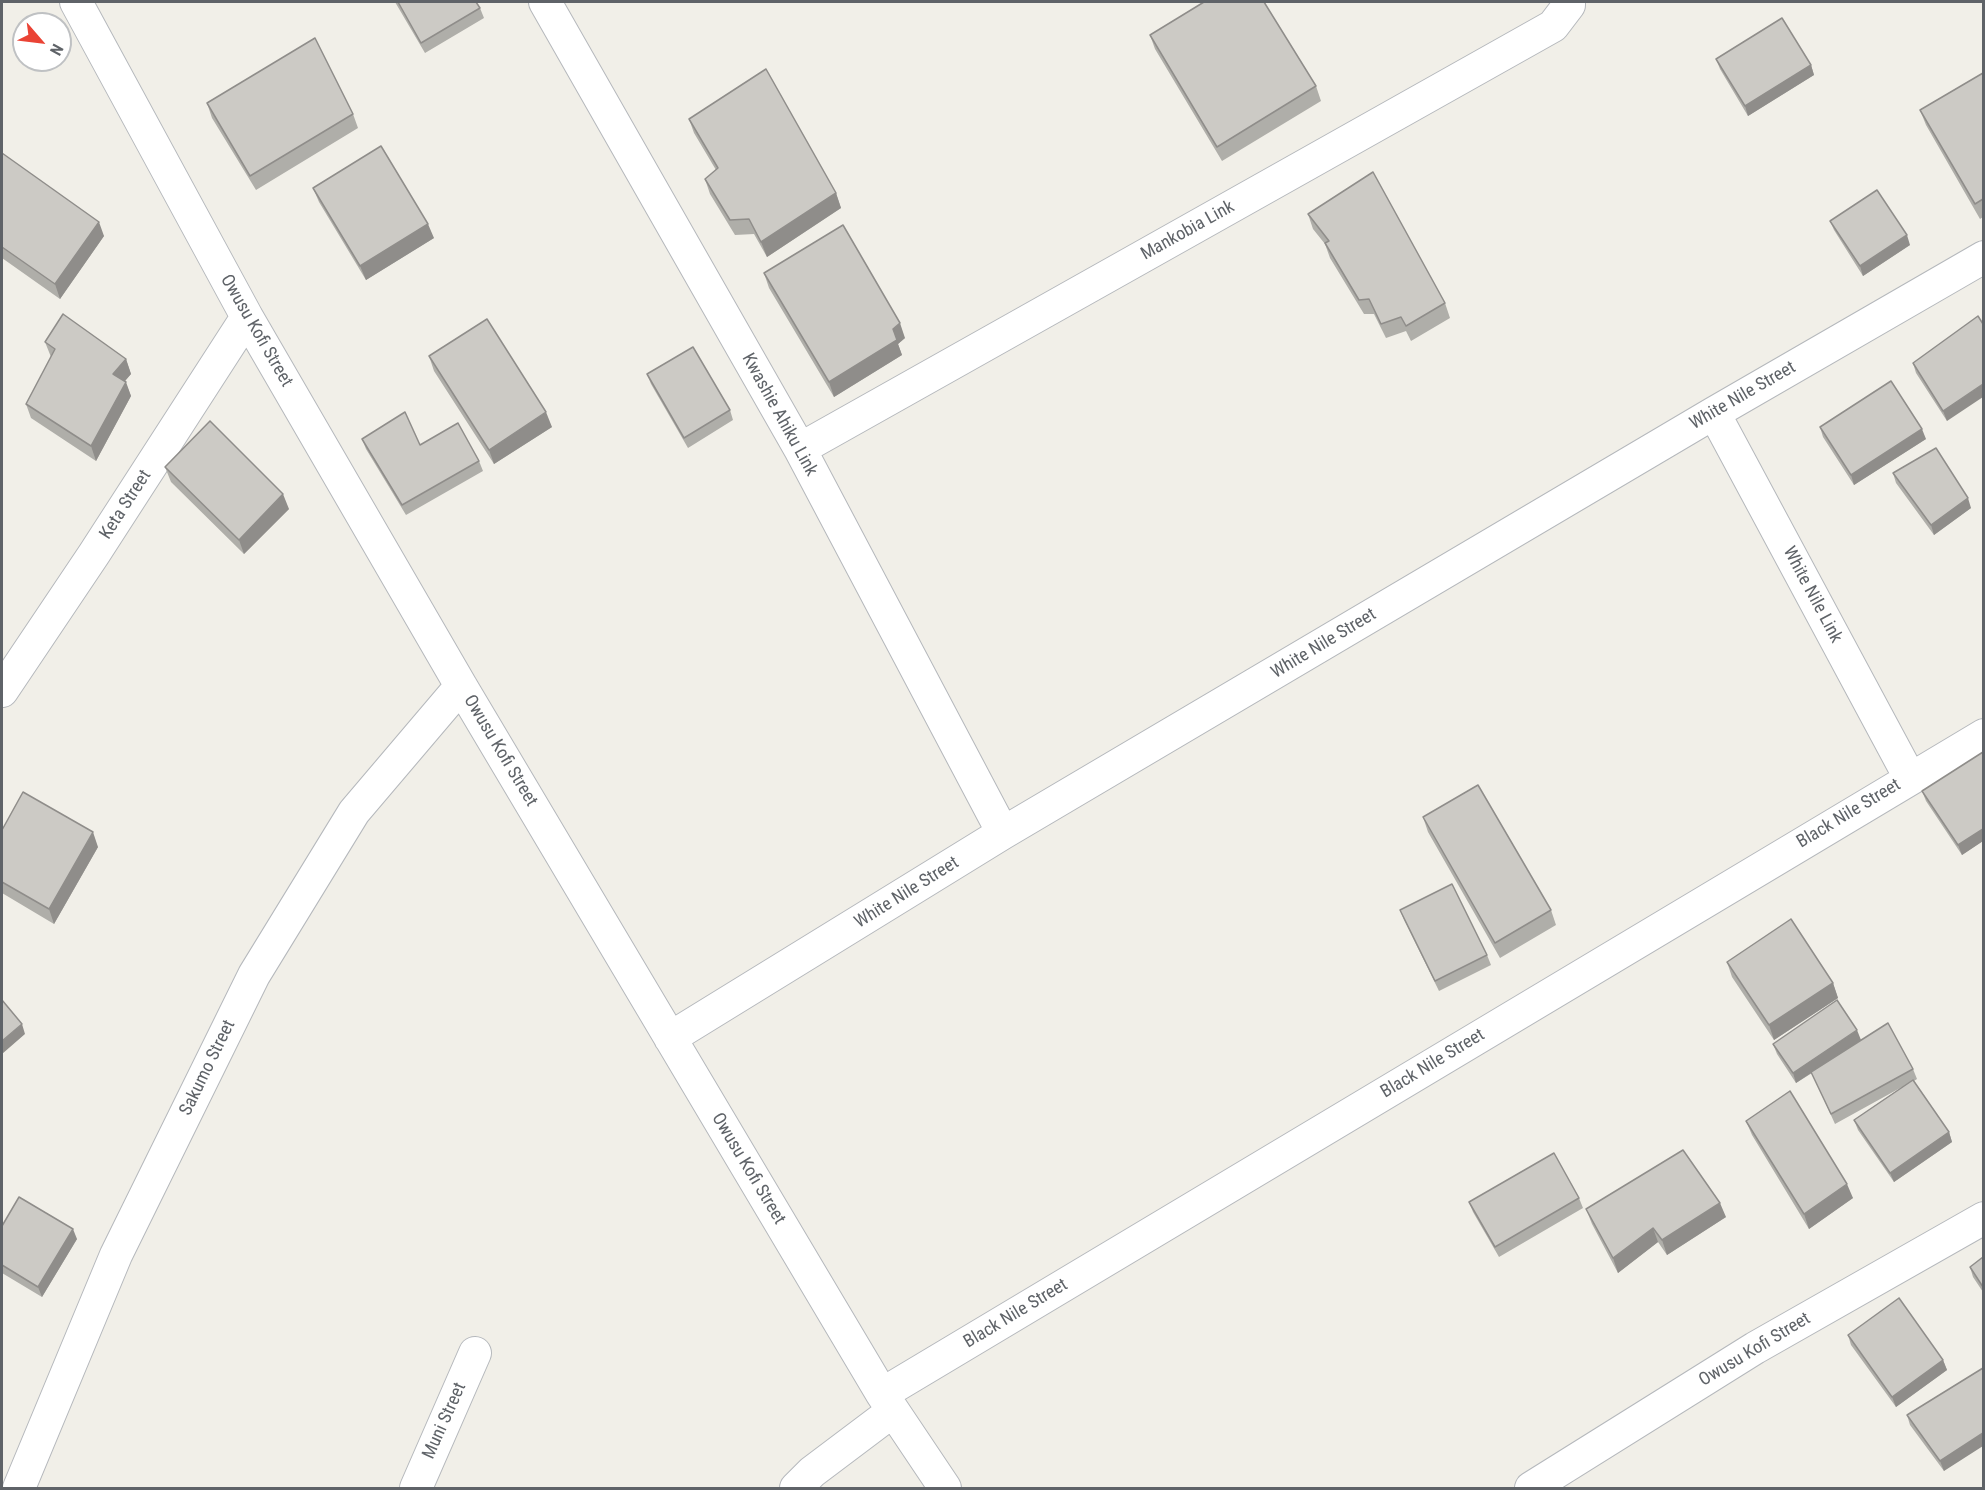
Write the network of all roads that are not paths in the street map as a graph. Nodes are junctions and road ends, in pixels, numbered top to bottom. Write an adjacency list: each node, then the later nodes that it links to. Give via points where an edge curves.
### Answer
1 (76, 2): 5 (street, Owusu Kofi Street)
2 (545, 2): 7 (street, Kwashie Ahiku Link)
3 (1569, 3): 7 (street, Mankobia Link, via 1553,26)
4 (1983, 257): 6 (street, White Nile Street)
5 (247, 317): 8 (street, Owusu Kofi Street); 9 (street, Keta Street)
6 (1714, 412): 11 (street, White Nile Link); 12 (street, White Nile Street)
7 (800, 449): 12 (street, Kwashie Ahiku Link)
8 (461, 686): 13 (street, Owusu Kofi Street); 17 (street, Sakumo Street, via 354,812 254,975 116,1255)
9 (2, 691)
10 (1983, 735): 11 (street, Black Nile Street)
11 (1910, 778): 16 (street, Black Nile Street)
12 (1003, 833): 13 (street, White Nile Street)
13 (670, 1038): 16 (street, Owusu Kofi Street)
14 (1983, 1218): 21 (street, Owusu Kofi Street, via 1755,1348)
15 (475, 1353): 18 (street, Muni Street)
16 (888, 1403): 19 (street, Black Nile Street); 20 (street, Owusu Kofi Street)
17 (19, 1488)
18 (416, 1488)
19 (796, 1488)
20 (945, 1488)
21 (1531, 1488)

